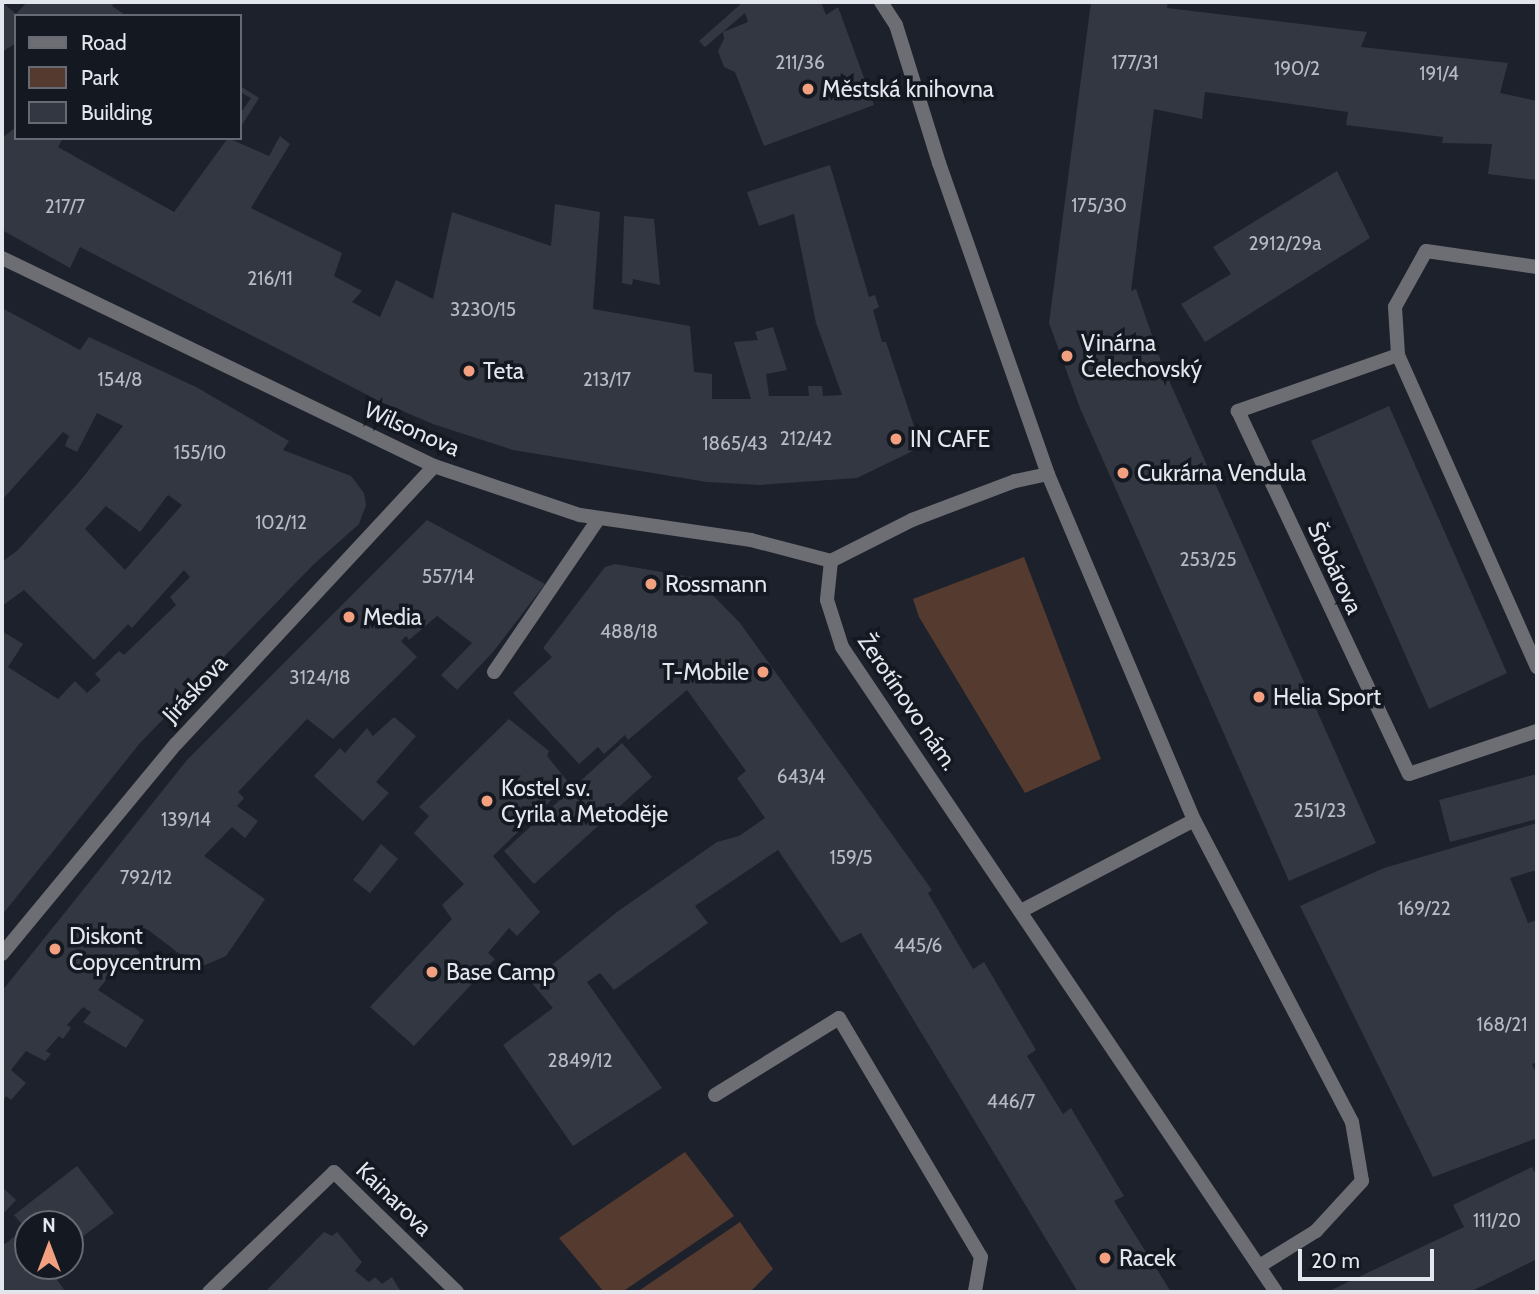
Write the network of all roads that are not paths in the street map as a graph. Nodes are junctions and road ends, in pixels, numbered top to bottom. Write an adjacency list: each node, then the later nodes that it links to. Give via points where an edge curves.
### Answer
1 (881, 2): 6 (street, via 896,25 939,163)
2 (2, 258): 5 (street, Wilsonova)
3 (1537, 267): 4 (street, via 1426,251 1395,307)
4 (1398, 355): 9 (street); 11 (street, Šrobárova, via 1238,411 1409,774)
5 (434, 466): 7 (street, Wilsonova); 14 (street, Jiráskova, via 176,744)
6 (1048, 474): 8 (street, via 1015,481 912,520); 12 (street)
7 (599, 518): 8 (street, Wilsonova, via 751,540); 10 (street)
8 (831, 561): 13 (street, Žerotínovo nám., via 827,600 842,647)
9 (1537, 667)
10 (494, 672)
11 (1537, 731)
12 (1194, 820): 13 (street); 16 (street, via 1352,1122 1362,1181 1316,1231)
13 (1021, 911): 16 (street, Žerotínovo nám.)
14 (2, 954)
15 (715, 1096): 19 (street, via 839,1018 981,1257)
16 (1261, 1265): 20 (street, Žerotínovo nám.)
17 (209, 1292): 18 (street, Kainarova, via 334,1172)
18 (457, 1292)
19 (975, 1292)
20 (1276, 1292)

